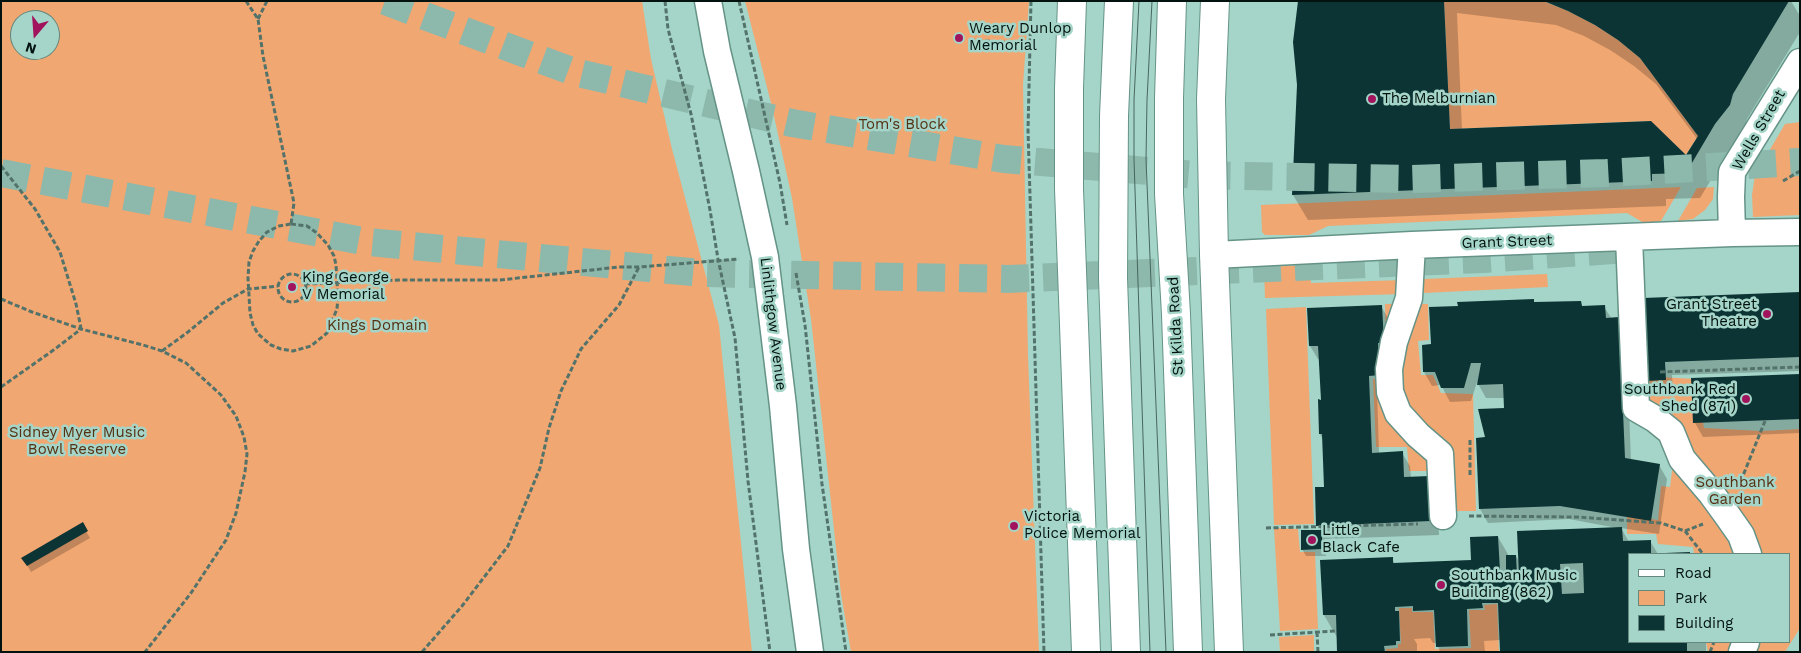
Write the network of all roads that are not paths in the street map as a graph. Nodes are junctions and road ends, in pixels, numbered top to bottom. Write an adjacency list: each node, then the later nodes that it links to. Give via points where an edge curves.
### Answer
1 (708, 1): 16 (street, Linlithgow Avenue, via 765,258)
2 (1072, 1): 17 (main road, via 1069,188)
3 (1119, 1): 18 (main road, via 1114,116 1113,278)
4 (1172, 1): 13 (main road, St Kilda Road, via 1169,194)
5 (1215, 1): 11 (main road, via 1211,99)
6 (1800, 62): 8 (street, Wells Street, via 1732,172)
7 (1800, 232): 8 (street, Grant Street)
8 (1732, 233): 9 (street, Grant Street)
9 (1629, 238): 10 (street, Grant Street); 15 (street, via 1636,408 1671,432 1682,459 1741,535)
10 (1412, 245): 11 (street, Grant Street); 14 (street, via 1409,298 1394,342 1389,369 1390,392 1398,413 1440,454)
11 (1214, 255): 12 (main road)
12 (1221, 406): 13 (main road); 20 (main road)
13 (1180, 421): 19 (main road, St Kilda Road)
14 (1443, 516)
15 (1748, 553)
16 (810, 652)
17 (1086, 652)
18 (1126, 652)
19 (1188, 652)
20 (1229, 652)

